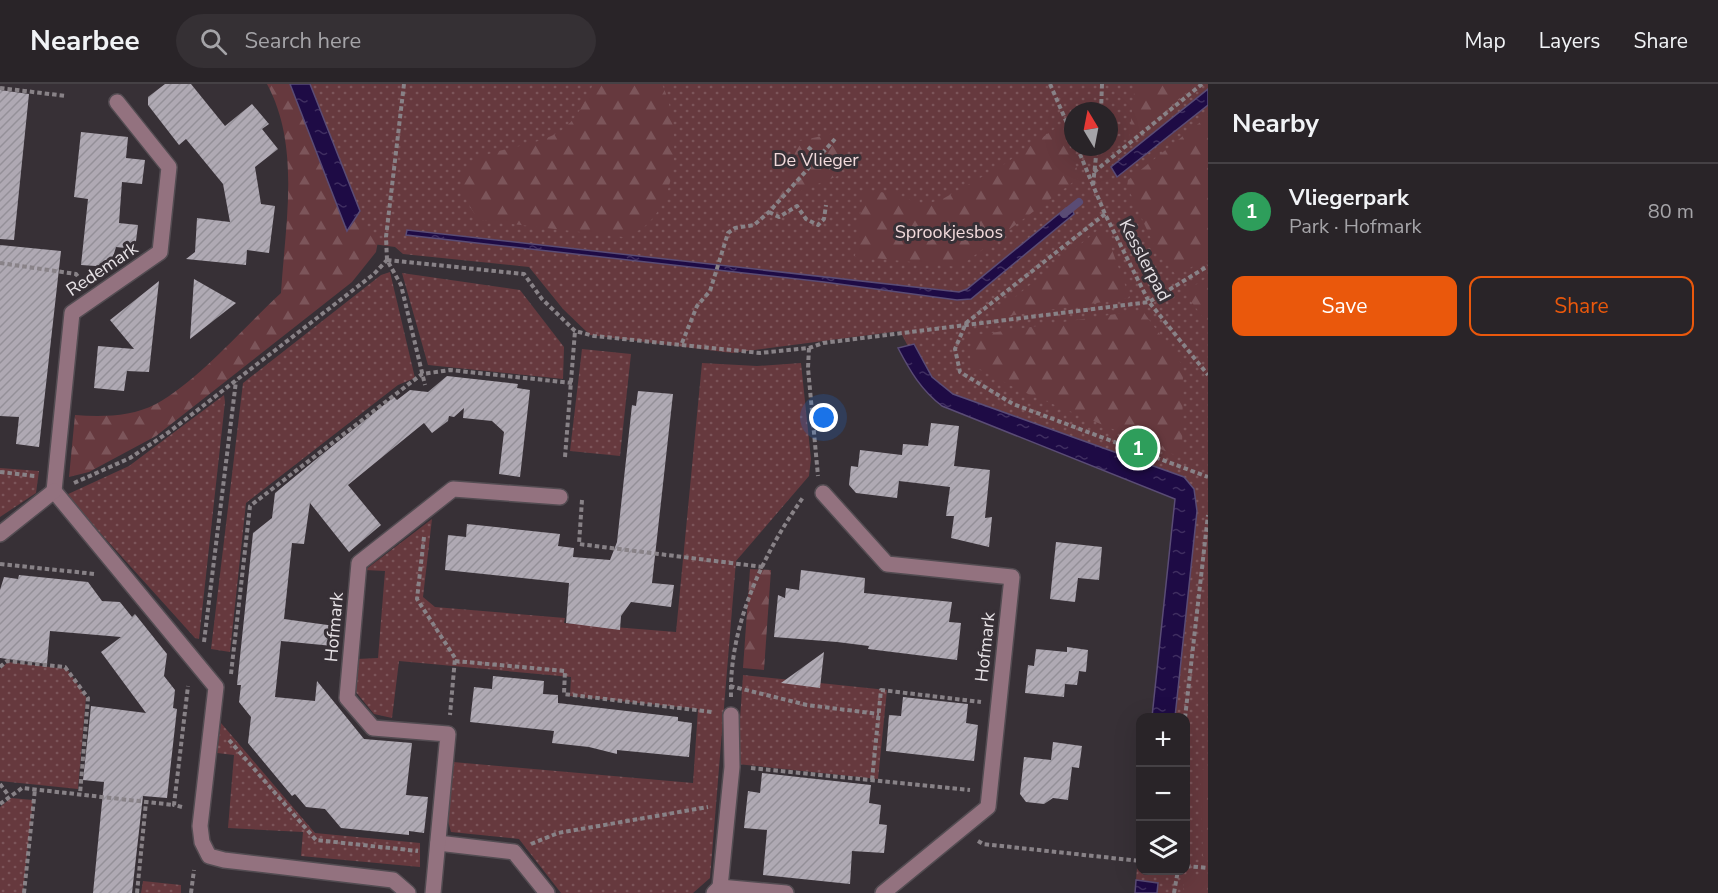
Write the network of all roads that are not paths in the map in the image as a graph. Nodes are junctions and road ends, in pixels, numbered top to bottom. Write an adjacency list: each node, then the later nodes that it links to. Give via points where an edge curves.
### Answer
1 (117, 102): 2 (street, Redemark, via 169,167 160,252 72,313)
2 (55, 486): 5 (street); 9 (street, via 216,687 202,811 202,842 209,856 393,880)
3 (821, 487): 13 (street, Hofmark, via 886,564 1012,577 988,807)
4 (560, 497): 7 (street, Hofmark, via 453,489 359,563 347,698 374,728 448,734)
5 (0, 534)
6 (731, 715): 8 (street, via 732,766)
7 (438, 848): 10 (street); 11 (street, via 514,852)
8 (717, 890): 12 (street)
9 (408, 893)
10 (434, 893)
11 (547, 893)
12 (786, 893)
13 (883, 893)

